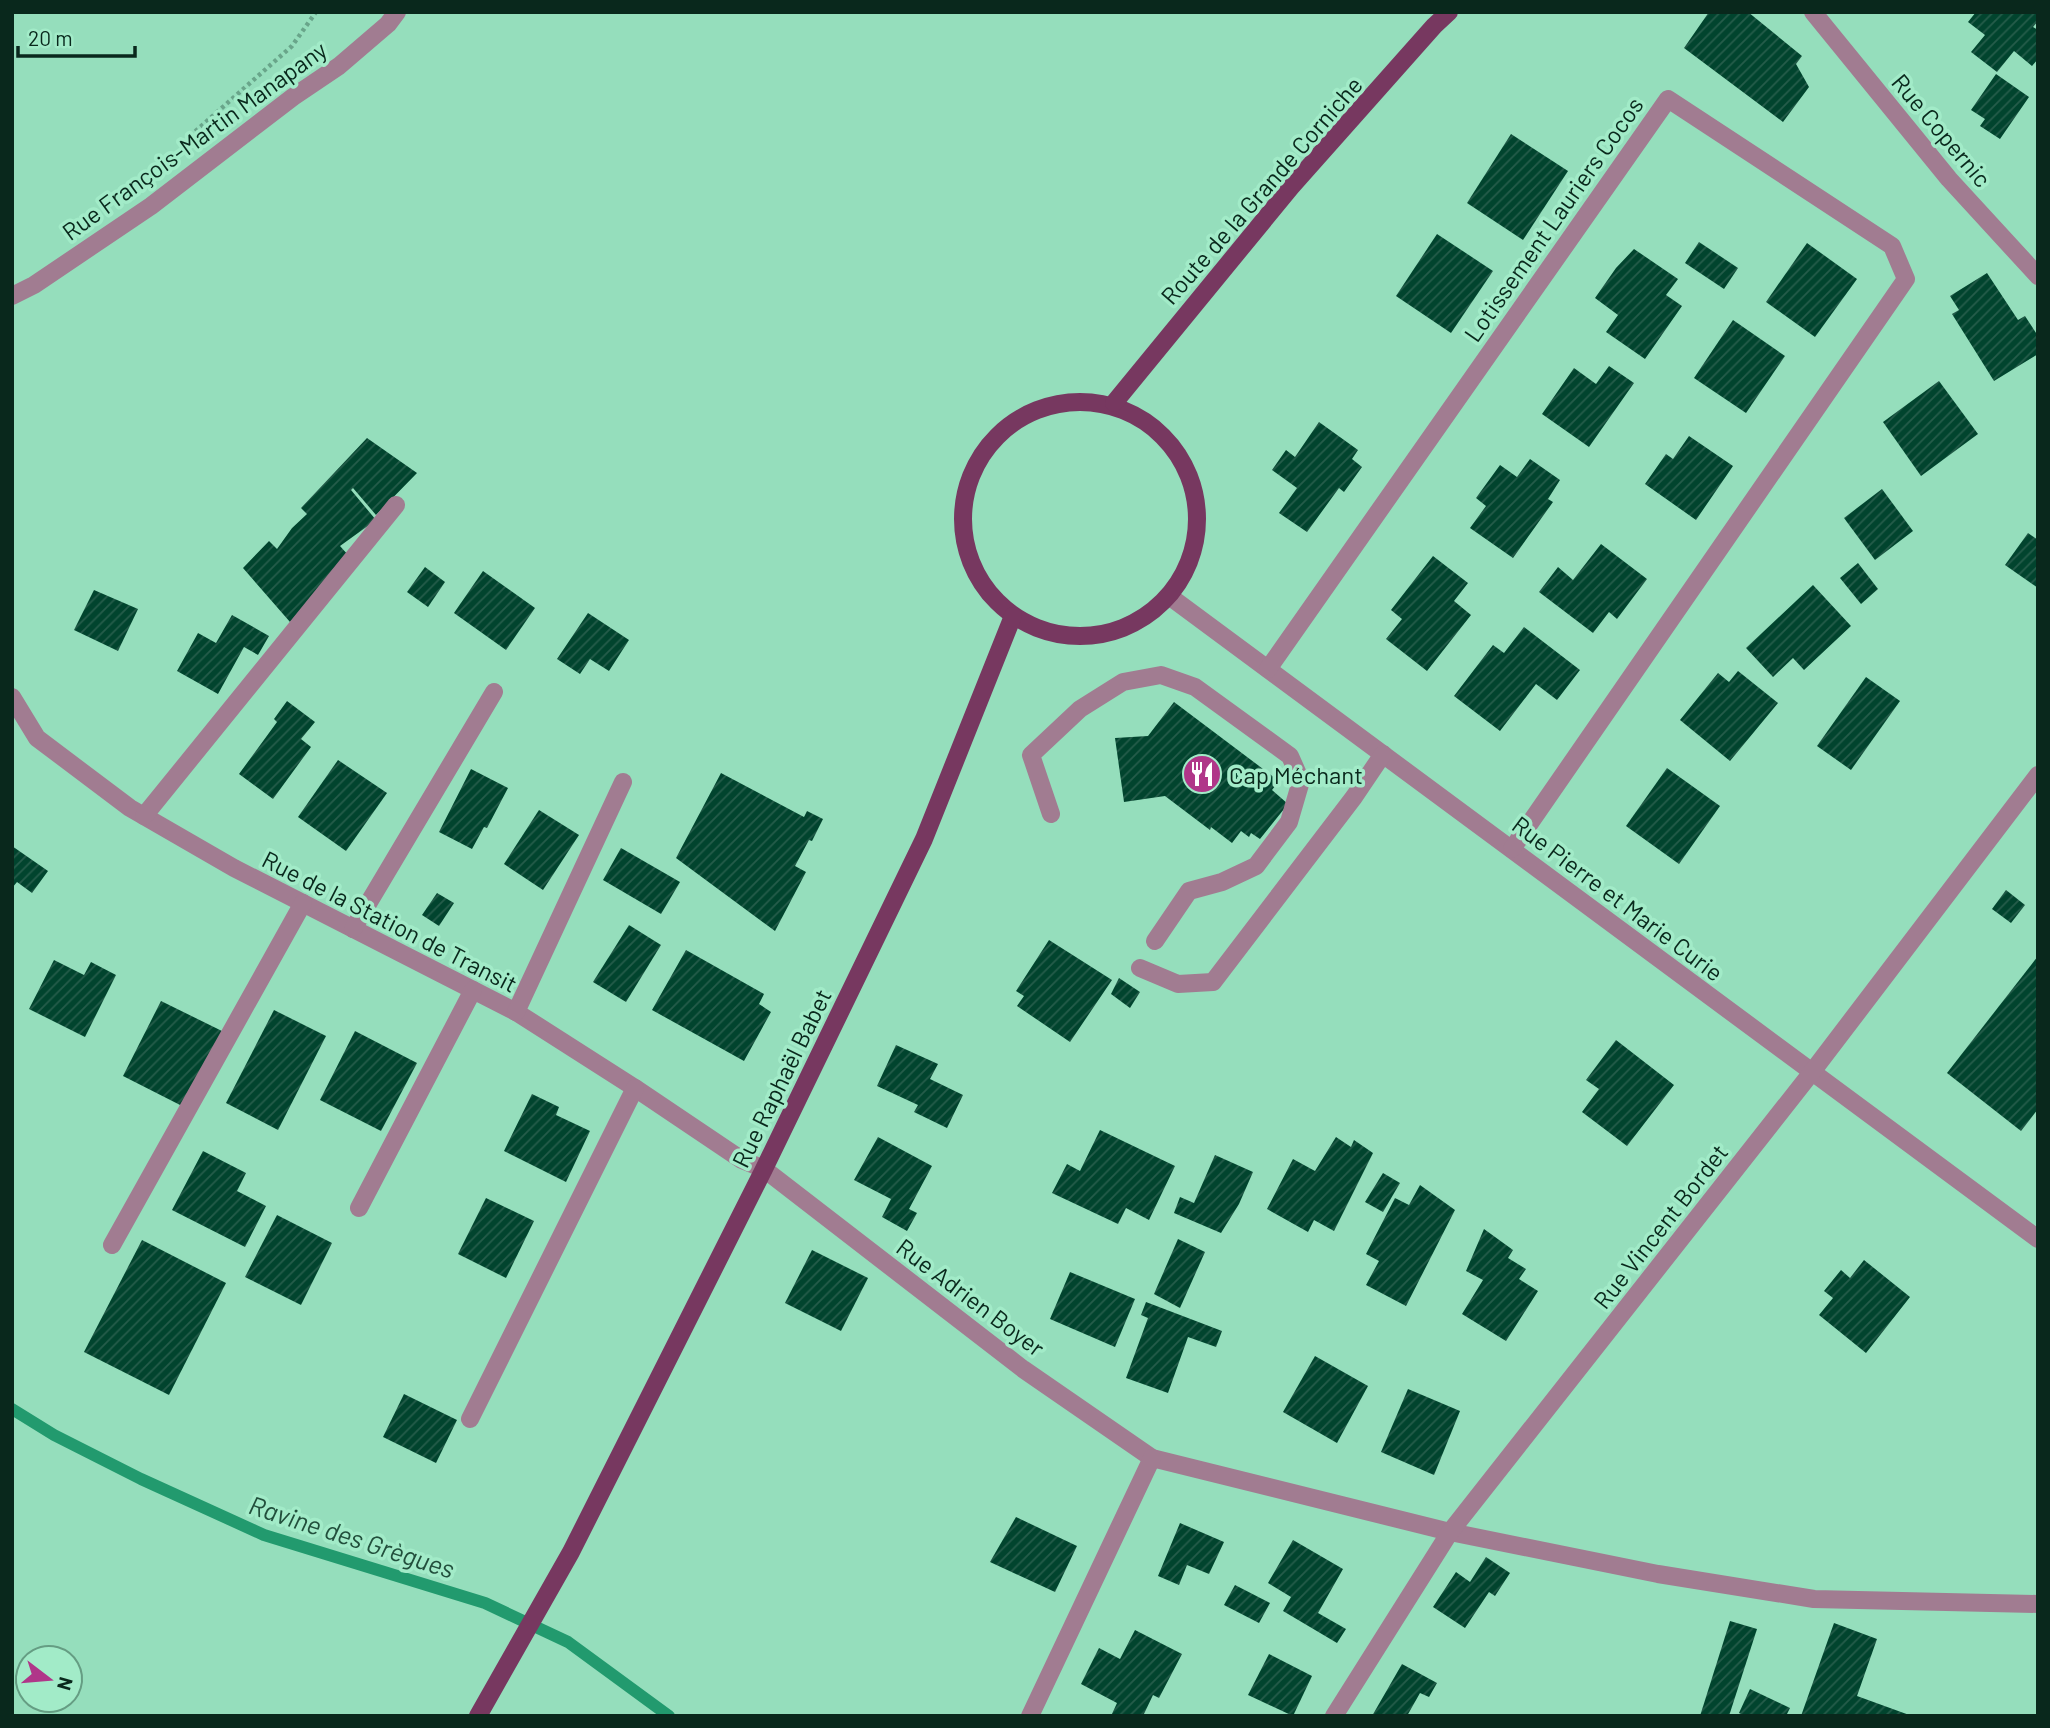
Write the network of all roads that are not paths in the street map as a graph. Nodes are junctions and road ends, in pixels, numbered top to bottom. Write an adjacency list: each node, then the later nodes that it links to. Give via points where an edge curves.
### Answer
1 (397, 12): 5 (street, Rue François-Martin Manapany, via 339,66 151,206)
2 (1449, 12): 6 (main road, Route de la Grande Corniche, via 1291,187)
3 (1814, 12): 4 (street, Rue Copernic, via 1949,179)
4 (2038, 276)
5 (12, 296)
6 (1114, 403): 8 (main road, via 1147,422 1175,449 1192,485 1197,524 1190,562); 9 (main road, via 1074,401 1036,409 1003,430 979,460 964,496 963,534 974,572 997,604)
7 (396, 505): 17 (street)
8 (1169, 596): 9 (main road, via 1136,623 1095,637 1052,634); 10 (street, Rue Pierre et Marie Curie)
9 (1013, 616): 27 (main road, Rue Raphaël Babet, via 923,839)
10 (1268, 669): 13 (street, Rue Pierre et Marie Curie); 18 (street, Lotissement Lauriers Cocos, via 1668,99 1892,246 1906,279)
11 (494, 692): 20 (street)
12 (12, 696): 17 (street, Rue de la Station de Transit, via 37,738)
13 (1382, 754): 18 (street, Rue Pierre et Marie Curie); 22 (street, via 1213,982 1178,984)
14 (2038, 775): 25 (street, Rue Vincent Bordet)
15 (623, 782): 24 (street)
16 (1051, 814): 21 (street, via 1031,755 1080,709 1123,682 1161,675 1195,687 1290,756 1301,781 1289,822 1256,866 1189,891)
17 (144, 816): 19 (street, Rue de la Station de Transit)
18 (1512, 849): 25 (street, Rue Pierre et Marie Curie)
19 (303, 903): 20 (street, Rue de la Station de Transit); 30 (street)
20 (353, 929): 23 (street, Rue de la Station de Transit)
21 (1155, 941)
22 (1140, 968)
23 (473, 990): 24 (street, Rue de la Station de Transit); 28 (street)
24 (516, 1012): 26 (street, Rue de la Station de Transit)
25 (1812, 1072): 29 (street, Rue Pierre et Marie Curie); 33 (street, Rue Vincent Bordet)
26 (635, 1088): 27 (street, Rue de la Station de Transit, via 742,1160); 31 (street)
27 (764, 1169): 32 (street, Rue Adrien Boyer, via 1023,1369); 35 (main road, Rue Raphaël Babet, via 571,1552)
28 (359, 1208)
29 (2038, 1239)
30 (112, 1245)
31 (470, 1419)
32 (1152, 1458): 33 (street, Rue Adrien Boyer); 36 (street)
33 (1450, 1532): 34 (street, Rue Adrien Boyer, via 1658,1574 1814,1599); 37 (street, Rue Vincent Bordet)
34 (2038, 1604)
35 (478, 1715)
36 (1030, 1716)
37 (1334, 1716)

